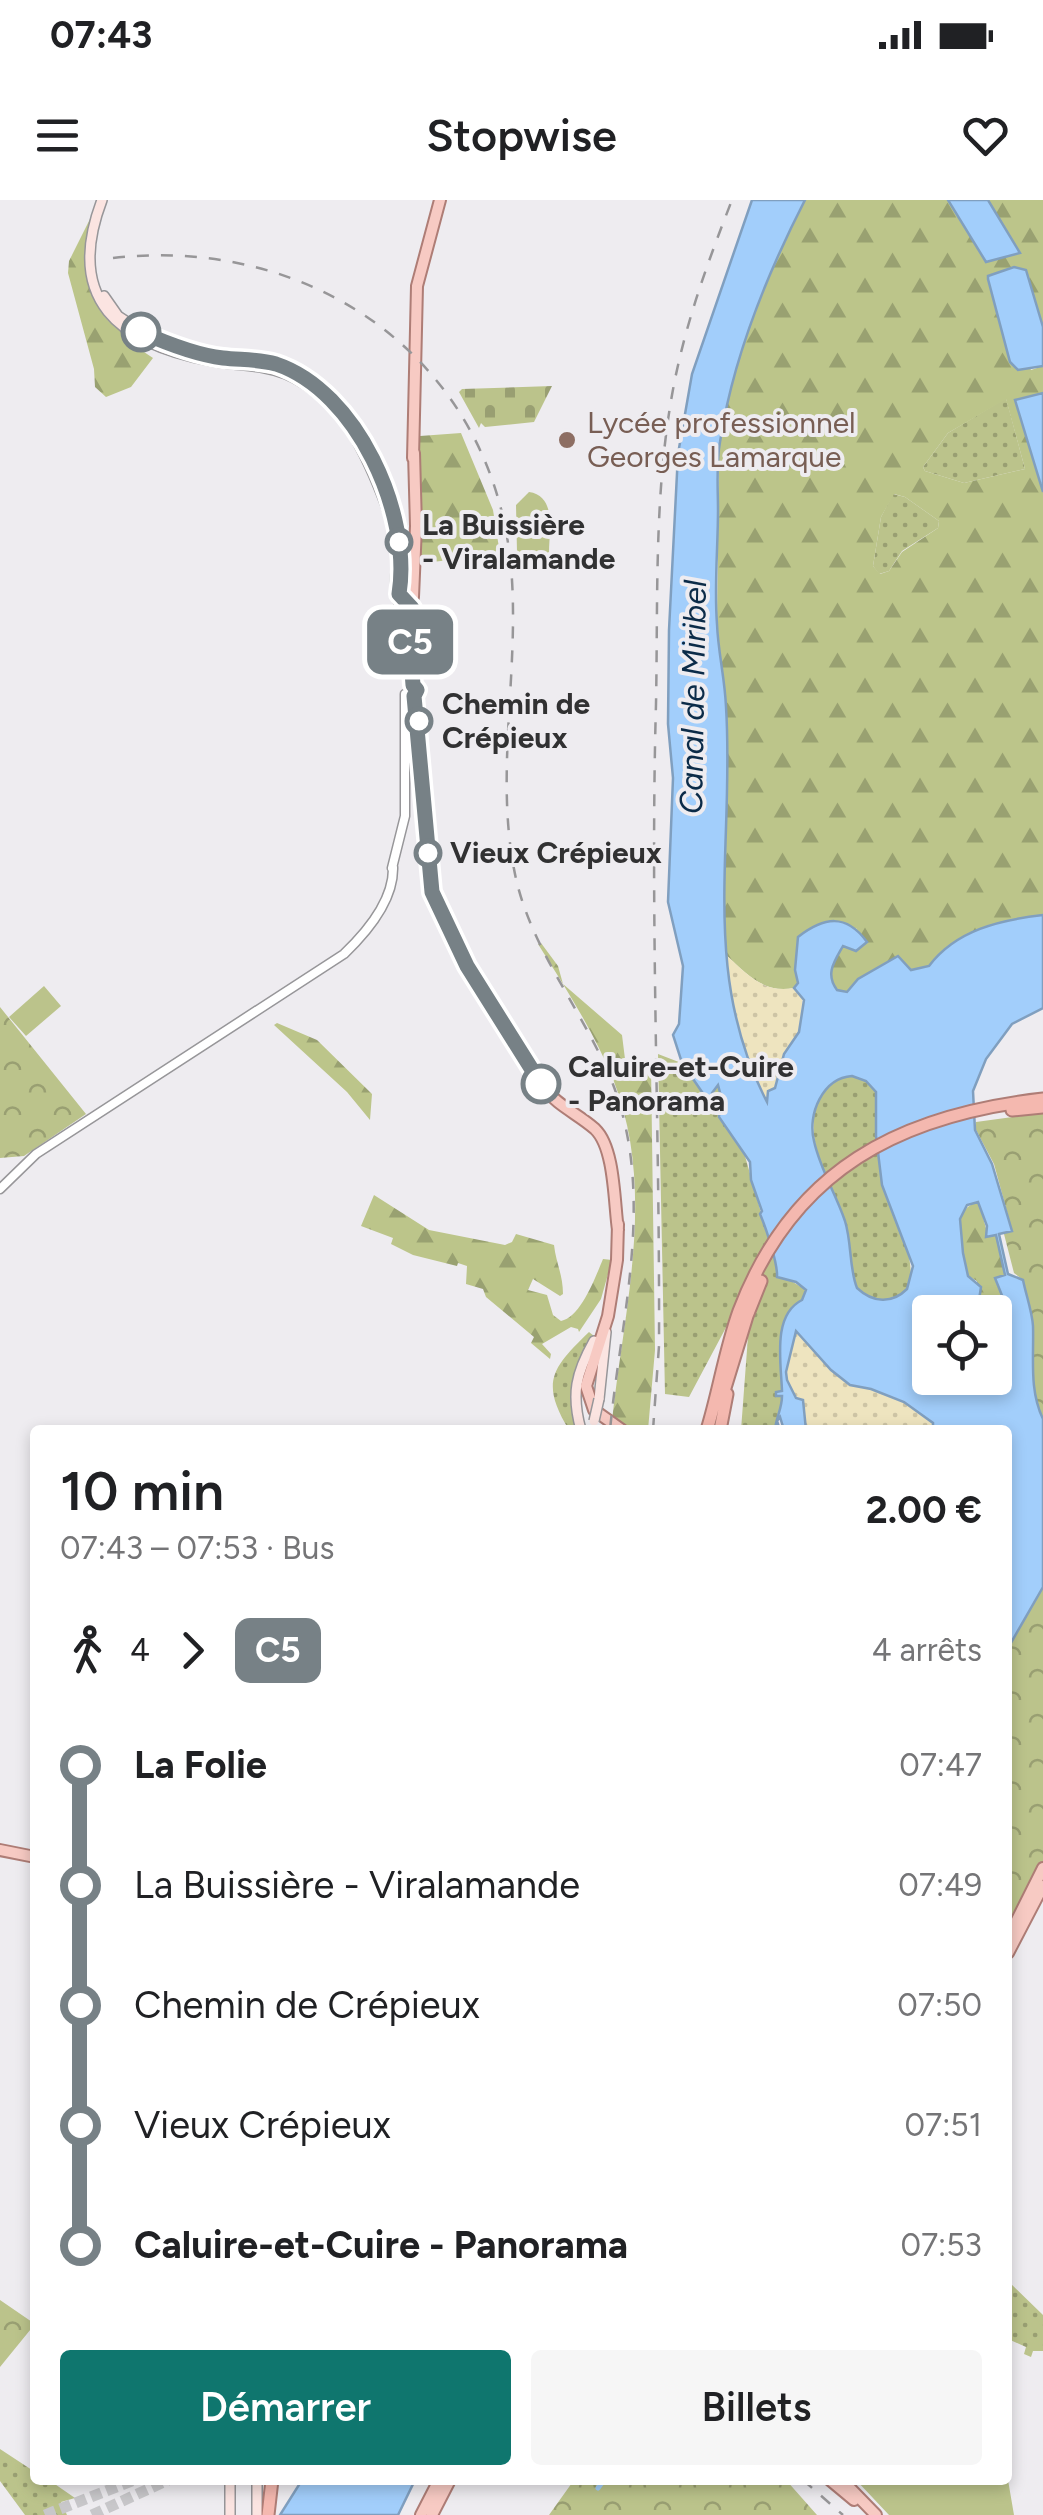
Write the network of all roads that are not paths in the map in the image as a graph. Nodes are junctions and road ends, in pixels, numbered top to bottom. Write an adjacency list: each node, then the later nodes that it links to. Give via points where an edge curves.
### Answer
1 (104, 200): 3 (main road, via 90,271 114,321 132,335 207,360 266,367 314,390 357,441 395,536 396,596)
2 (440, 200): 3 (main road, via 417,286 413,595)
3 (406, 608): 4 (main road)
4 (409, 694): 8 (street, via 405,816 371,921 350,948 36,1154); 9 (main road, via 432,892 467,966 535,1072 556,1102 602,1137 608,1152 618,1230)
5 (1043, 1099): 7 (highway)
6 (1043, 1107): 7 (highway)
7 (1003, 1108): 12 (highway, via 893,1145 813,1205 747,1304)
8 (0, 1190)
9 (610, 1294): 10 (main road); 11 (main road)
10 (608, 1316): 14 (main road, bridge); 16 (main road, via 587,1392 597,1413)
11 (594, 1341): 13 (main road, via 574,1388); 15 (main road, via 581,1392 591,1414)
12 (723, 1384): 17 (highway); 18 (highway)
13 (580, 1425)
14 (594, 1425)
15 (605, 1425)
16 (615, 1425)
17 (711, 1425)
18 (711, 1425)
19 (0, 1847): 20 (main road)
20 (30, 1852)
21 (1043, 1868): 23 (main road)
22 (1043, 1886): 24 (main road)
23 (1012, 1930)
24 (1012, 1945)
25 (230, 2485): 32 (main road)
26 (257, 2485): 33 (main road)
27 (271, 2485): 34 (highway)
28 (437, 2485): 35 (main road)
29 (447, 2485): 36 (main road)
30 (842, 2485): 37 (main road)
31 (843, 2485): 37 (main road)
32 (230, 2515)
33 (256, 2515)
34 (268, 2515)
35 (422, 2515)
36 (432, 2515)
37 (872, 2515)

